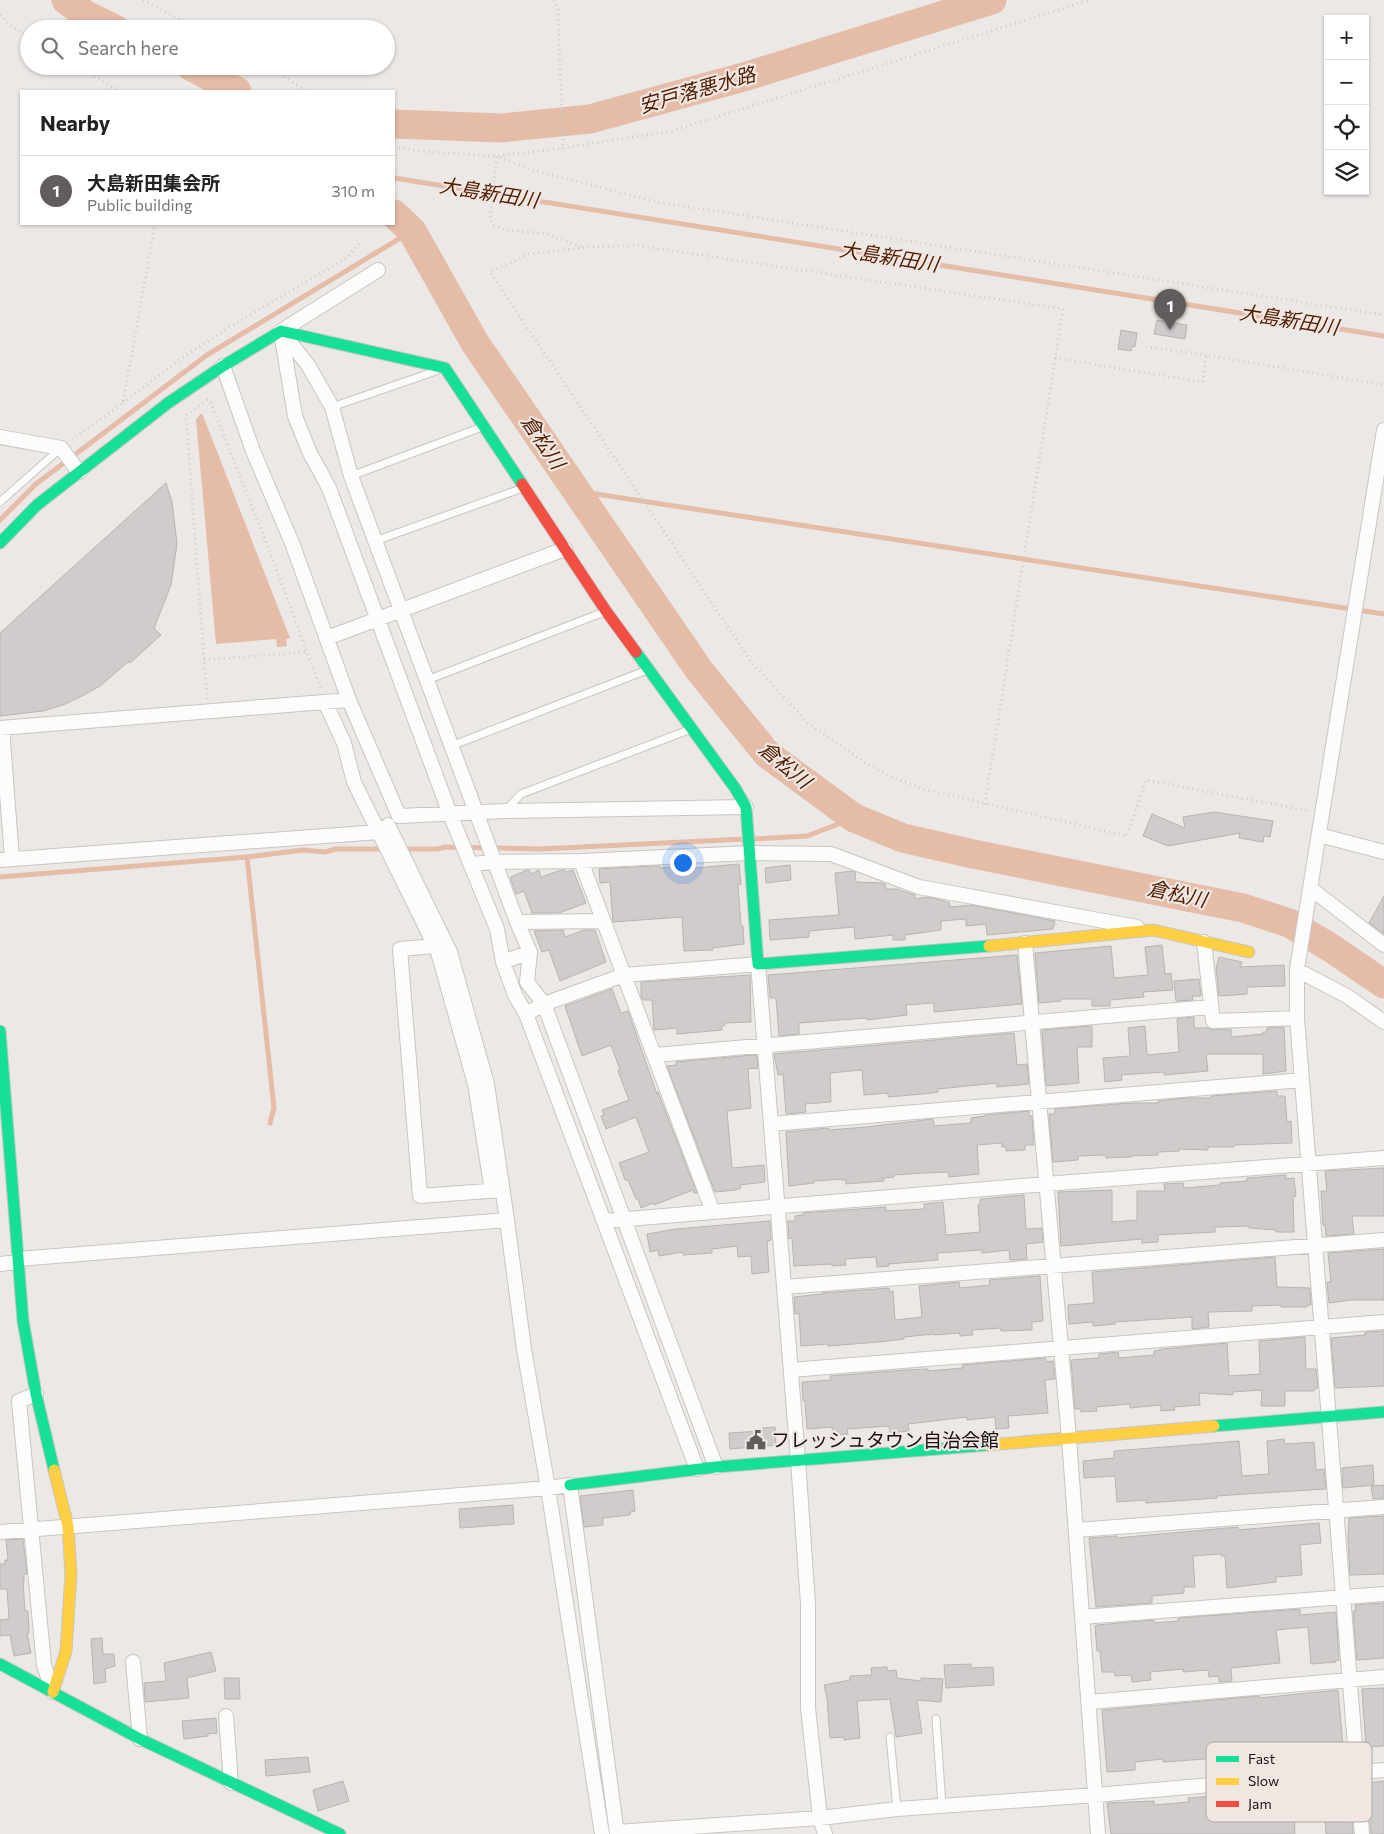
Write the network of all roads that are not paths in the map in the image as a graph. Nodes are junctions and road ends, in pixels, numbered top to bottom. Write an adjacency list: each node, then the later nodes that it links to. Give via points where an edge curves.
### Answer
1 (378, 270): 2 (street)
2 (280, 331): 3 (street); 4 (street); 5 (street, via 308,365); 19 (street, via 295,416 329,488)
3 (223, 366): 10 (street, via 168,403); 20 (street, via 253,451)
4 (444, 368): 5 (lane); 6 (street)
5 (332, 407): 11 (street)
6 (483, 426): 11 (lane); 12 (street)
7 (1384, 430): 33 (street)
8 (0, 437): 9 (street)
9 (61, 448): 10 (street); 13 (lane)
10 (79, 472): 15 (street, via 37,505)
11 (351, 476): 14 (street)
12 (524, 487): 14 (lane); 16 (street)
13 (0, 502)
14 (375, 541): 17 (street)
15 (0, 543)
16 (564, 549): 17 (street); 18 (street)
17 (401, 610): 19 (street); 22 (street)
18 (606, 611): 21 (street); 22 (lane)
19 (378, 619): 20 (street); 31 (street)
20 (328, 638): 23 (street)
21 (648, 669): 26 (street); 27 (lane)
22 (427, 680): 27 (street)
23 (349, 700): 24 (street); 32 (street)
24 (325, 702): 25 (street); 32 (street, via 344,743 354,782)
25 (1, 728): 36 (street)
26 (692, 728): 28 (street); 29 (lane, via 520,794)
27 (452, 746): 30 (street)
28 (746, 807): 29 (street); 35 (street)
29 (505, 811): 30 (street)
30 (476, 813): 31 (street); 38 (street)
31 (450, 814): 32 (street); 39 (street)
32 (389, 824): 36 (street); 47 (street); 69 (street, via 450,952 487,1084)
33 (1318, 835): 34 (street); 40 (street)
34 (1384, 852)
35 (750, 854): 37 (street); 43 (street, via 831,854 919,887); 51 (street)
36 (6, 859)
37 (581, 861): 38 (street); 41 (street)
38 (495, 862): 39 (street); 42 (street)
39 (470, 864): 50 (street, via 497,929)
40 (1310, 889): 46 (street); 52 (street)
41 (603, 921): 42 (street); 53 (street)
42 (517, 922): 48 (street)
43 (1153, 930): 44 (street); 45 (street)
44 (1204, 942): 49 (street); 55 (street)
45 (1025, 943): 51 (street); 59 (street)
46 (1384, 945)
47 (435, 946): 69 (street, via 475,1084); 69 (street, via 400,949 420,1196)
48 (530, 952): 50 (street); 54 (street, via 527,982)
49 (1249, 952)
50 (503, 962): 56 (street)
51 (758, 964): 53 (street); 61 (street)
52 (1297, 969)
53 (624, 974): 54 (street); 62 (street)
54 (544, 1004): 56 (street); 72 (street)
55 (1212, 1007): 57 (street, via 1213,1021); 59 (street)
56 (526, 1014): 74 (street)
57 (1297, 1018): 58 (street, via 1297,970 1347,996); 63 (street)
58 (1384, 1022)
59 (1032, 1024): 61 (street); 64 (street)
60 (0, 1031): 77 (street)
61 (764, 1046): 62 (street); 65 (street)
62 (655, 1055): 71 (street)
63 (1302, 1080): 64 (street); 67 (street)
64 (1039, 1102): 65 (street); 68 (street)
65 (771, 1124): 70 (street)
66 (1384, 1158): 67 (street)
67 (1309, 1164): 68 (street); 76 (street)
68 (1046, 1184): 70 (street); 79 (street)
69 (498, 1191): 73 (street)
70 (778, 1206): 71 (street); 80 (street)
71 (713, 1212): 72 (street)
72 (626, 1219): 74 (street); 90 (street)
73 (508, 1220): 77 (street); 93 (street, via 524,1350)
74 (604, 1221): 91 (street)
75 (1384, 1240): 76 (street)
76 (1315, 1245): 79 (street); 82 (street)
77 (18, 1260): 78 (street); 85 (street)
78 (0, 1264)
79 (1053, 1266): 80 (street); 83 (street)
80 (784, 1287): 84 (street)
81 (1384, 1322): 82 (street)
82 (1322, 1327): 83 (street); 87 (street)
83 (1061, 1348): 84 (street); 88 (street)
84 (791, 1370): 89 (street)
85 (36, 1394): 96 (street); 97 (street, via 19,1401)
86 (1384, 1412): 87 (street)
87 (1328, 1416): 88 (street); 95 (street)
88 (1069, 1438): 89 (street); 98 (street)
89 (798, 1460): 90 (street); 119 (street, via 808,1604 808,1708)
90 (716, 1467): 91 (street)
91 (697, 1469): 92 (street)
92 (570, 1485): 93 (street); 120 (street)
93 (548, 1488): 96 (street); 122 (street)
94 (1384, 1507): 95 (street)
95 (1336, 1510): 98 (street); 101 (street)
96 (68, 1526): 97 (street); 107 (street, via 71,1574 66,1651)
97 (32, 1529): 99 (street); 107 (street, via 44,1664)
98 (1076, 1530): 102 (street)
99 (0, 1532)
100 (1384, 1594): 101 (street)
101 (1343, 1597): 102 (street); 106 (street)
102 (1082, 1617): 108 (street)
103 (133, 1662): 112 (street)
104 (0, 1664): 107 (street)
105 (1384, 1677): 106 (street)
106 (1349, 1680): 108 (street); 113 (street)
107 (53, 1692): 112 (street)
108 (1088, 1702): 116 (street)
109 (226, 1716): 114 (street)
110 (936, 1719): 117 (lane)
111 (890, 1737): 118 (lane)
112 (140, 1739): 114 (street)
113 (1354, 1742)
114 (231, 1783): 121 (street)
115 (1206, 1785): 116 (street)
116 (1096, 1795): 117 (street); 124 (street)
117 (942, 1806): 118 (street)
118 (897, 1809): 119 (street)
119 (820, 1818): 120 (street); 123 (street)
120 (617, 1833)
121 (340, 1834)
122 (602, 1834)
123 (825, 1834)
124 (1098, 1834)

